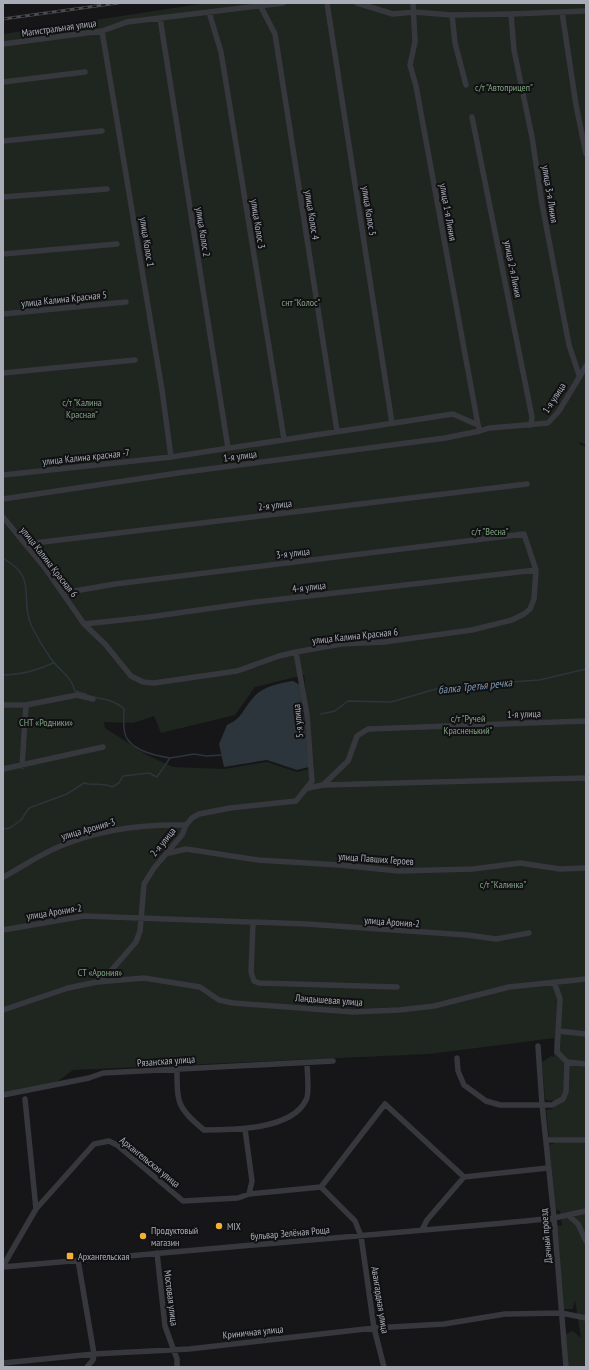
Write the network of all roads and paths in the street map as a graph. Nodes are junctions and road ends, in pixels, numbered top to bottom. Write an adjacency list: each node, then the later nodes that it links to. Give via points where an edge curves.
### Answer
1 (283, 3): 5 (street, Магистральная улица)
2 (326, 3): 32 (street, улица Колос 5)
3 (357, 3): 8 (street, via 393,14)
4 (413, 3): 8 (street, улица 1-я Линия)
5 (260, 6): 7 (street, Магистральная улица); 35 (street, улица Колос 4, via 275,34)
6 (586, 11): 9 (street)
7 (210, 12): 12 (street, Магистральная улица); 37 (street, улица Колос 3, via 221,52)
8 (414, 12): 11 (street); 33 (street, улица 1-я Линия, via 415,42 410,65)
9 (562, 12): 10 (street); 21 (street)
10 (511, 14): 11 (street); 31 (street, улица 3-я Линия, via 514,50 532,137 542,204 569,345)
11 (452, 15): 17 (street, via 455,43)
12 (160, 18): 13 (street, Магистральная улица, via 127,22); 38 (street, улица Колос 2)
13 (102, 31): 14 (street, Магистральная улица); 39 (street, улица Колос 1)
14 (3, 44)
15 (85, 72): 16 (street)
16 (3, 82)
17 (466, 86)
18 (472, 117): 34 (street, улица 2-я Линия, via 523,367 532,417)
19 (102, 131): 20 (street)
20 (3, 141)
21 (586, 154)
22 (107, 189): 23 (street)
23 (3, 198)
24 (118, 244): 25 (street)
25 (3, 254)
26 (126, 302): 27 (street, улица Калина Красная 5)
27 (3, 314)
28 (135, 360): 30 (street)
29 (586, 366): 31 (street, 1-я улица)
30 (3, 373)
31 (579, 375): 34 (street, 1-я улица, via 553,419 548,423)
32 (392, 423): 33 (street, 1-я улица, via 453,414); 35 (street, 1-я улица)
33 (478, 425): 36 (street)
34 (531, 425): 36 (street, 1-я улица)
35 (337, 431): 37 (street, 1-я улица)
36 (480, 431): 42 (street, 1-я улица)
37 (284, 440): 38 (street, 1-я улица)
38 (228, 448): 39 (street, 1-я улица)
39 (171, 457): 40 (street, улица Калина красная -7)
40 (3, 475)
41 (526, 484): 44 (street, 2-я улица)
42 (3, 499)
43 (3, 517): 44 (street, улица Калина Красная 6)
44 (26, 544): 46 (street, улица Калина Красная 6)
45 (536, 570): 46 (street, 3-я улица, via 524,534); 47 (street, 4-я улица); 48 (street, улица Калина Красная 6, via 534,600 530,609 512,620 472,630 384,642 341,644)
46 (63, 592): 47 (street, улица Калина Красная 6)
47 (84, 624): 48 (street, улица Калина Красная 6, via 105,644 130,676 143,682 168,682 237,671)
48 (296, 652): 58 (street, 5-я улица, via 308,715 312,781)
49 (93, 699): 51 (street, via 77,695)
50 (3, 705): 51 (street)
51 (26, 705): 54 (street)
52 (586, 721): 57 (street, 1-я улица, via 368,729 358,736 348,761)
53 (103, 747): 54 (street)
54 (22, 766): 55 (street)
55 (4, 769)
56 (586, 778): 57 (street)
57 (323, 785): 58 (street)
58 (308, 788): 59 (street, 2-я улица, via 296,801 200,814)
59 (186, 825): 60 (street, 2-я улица, via 182,835); 62 (street, улица Арония-3, via 149,825 97,834 62,845)
60 (166, 854): 61 (street, улица Павших Героев, via 186,849 258,860 398,871 473,869 520,864 560,869); 63 (street, 2-я улица, via 144,884)
61 (586, 868)
62 (3, 877)
63 (142, 918): 64 (street, улица Арония-2); 65 (street, улица Арония-2, via 75,917); 68 (street, 2-я улица, via 136,942 113,969)
64 (253, 923): 66 (street, улица Арония-2, via 307,924 496,939); 70 (street, via 251,972 254,981)
65 (3, 930)
66 (529, 933)
67 (586, 979): 69 (street, Ландышевая улица)
68 (97, 982): 69 (street, Ландышевая улица, via 144,978 200,987 219,1000 233,1003 353,1012 434,1006 509,987); 71 (street, Ландышевая улица, via 68,988)
69 (554, 982): 72 (street, via 560,999)
70 (397, 987)
71 (3, 1010)
72 (558, 1031): 73 (street); 77 (street, via 557,1052)
73 (586, 1034)
74 (538, 1046): 83 (street, Дачный проезд)
75 (457, 1058): 83 (street, via 458,1071 464,1085 486,1101 500,1105)
76 (333, 1061): 78 (street, Рязанская улица)
77 (567, 1062): 79 (street); 83 (street, via 566,1092 562,1099 552,1105)
78 (307, 1063): 80 (street, Рязанская улица); 84 (street, via 307,1099 303,1104 287,1119)
79 (586, 1064)
80 (177, 1068): 81 (street, Рязанская улица, via 103,1073); 84 (street, via 180,1106 186,1116 204,1130)
81 (3, 1094)
82 (25, 1099): 91 (street)
83 (542, 1104): 85 (street, Дачный проезд)
84 (245, 1129): 90 (street, via 252,1181)
85 (546, 1140): 86 (street); 87 (street, Дачный проезд)
86 (586, 1140)
87 (548, 1168): 88 (street); 94 (street, Дачный проезд)
88 (464, 1177): 89 (street, via 385,1104); 95 (street, via 427,1220)
89 (321, 1188): 90 (street, Архангельская улица); 96 (street, via 355,1221)
90 (249, 1194): 91 (street, Архангельская улица, via 238,1198 183,1201 109,1141 94,1144)
91 (36, 1209): 100 (street, Архангельская улица)
92 (586, 1211): 93 (street)
93 (568, 1215): 94 (street); 97 (street, via 578,1224)
94 (554, 1218): 95 (street, бульвар Зелёная Роща); 101 (street, Дачный проезд)
95 (422, 1230): 96 (street, бульвар Зелёная Роща)
96 (361, 1236): 98 (street, бульвар Зелёная Роща); 103 (street, Авангардная улица)
97 (586, 1240)
98 (157, 1253): 99 (street, бульвар Зелёная Роща); 104 (street, Мостовая улица, via 165,1326)
99 (78, 1260): 100 (street, бульвар Зелёная Роща); 105 (street)
100 (3, 1267)
101 (561, 1313): 102 (street, Криничная улица); 103 (street, Криничная улица, via 505,1314 444,1324); 110 (street, Дачный проезд)
102 (586, 1318)
103 (374, 1328): 104 (street, Криничная улица); 109 (street, Авангардная улица)
104 (173, 1349): 105 (street, Криничная улица); 108 (street, Мостовая улица)
105 (94, 1354): 106 (street, Криничная улица); 107 (street)
106 (3, 1363)
107 (87, 1367)
108 (177, 1367)
109 (384, 1367)
110 (566, 1367)

